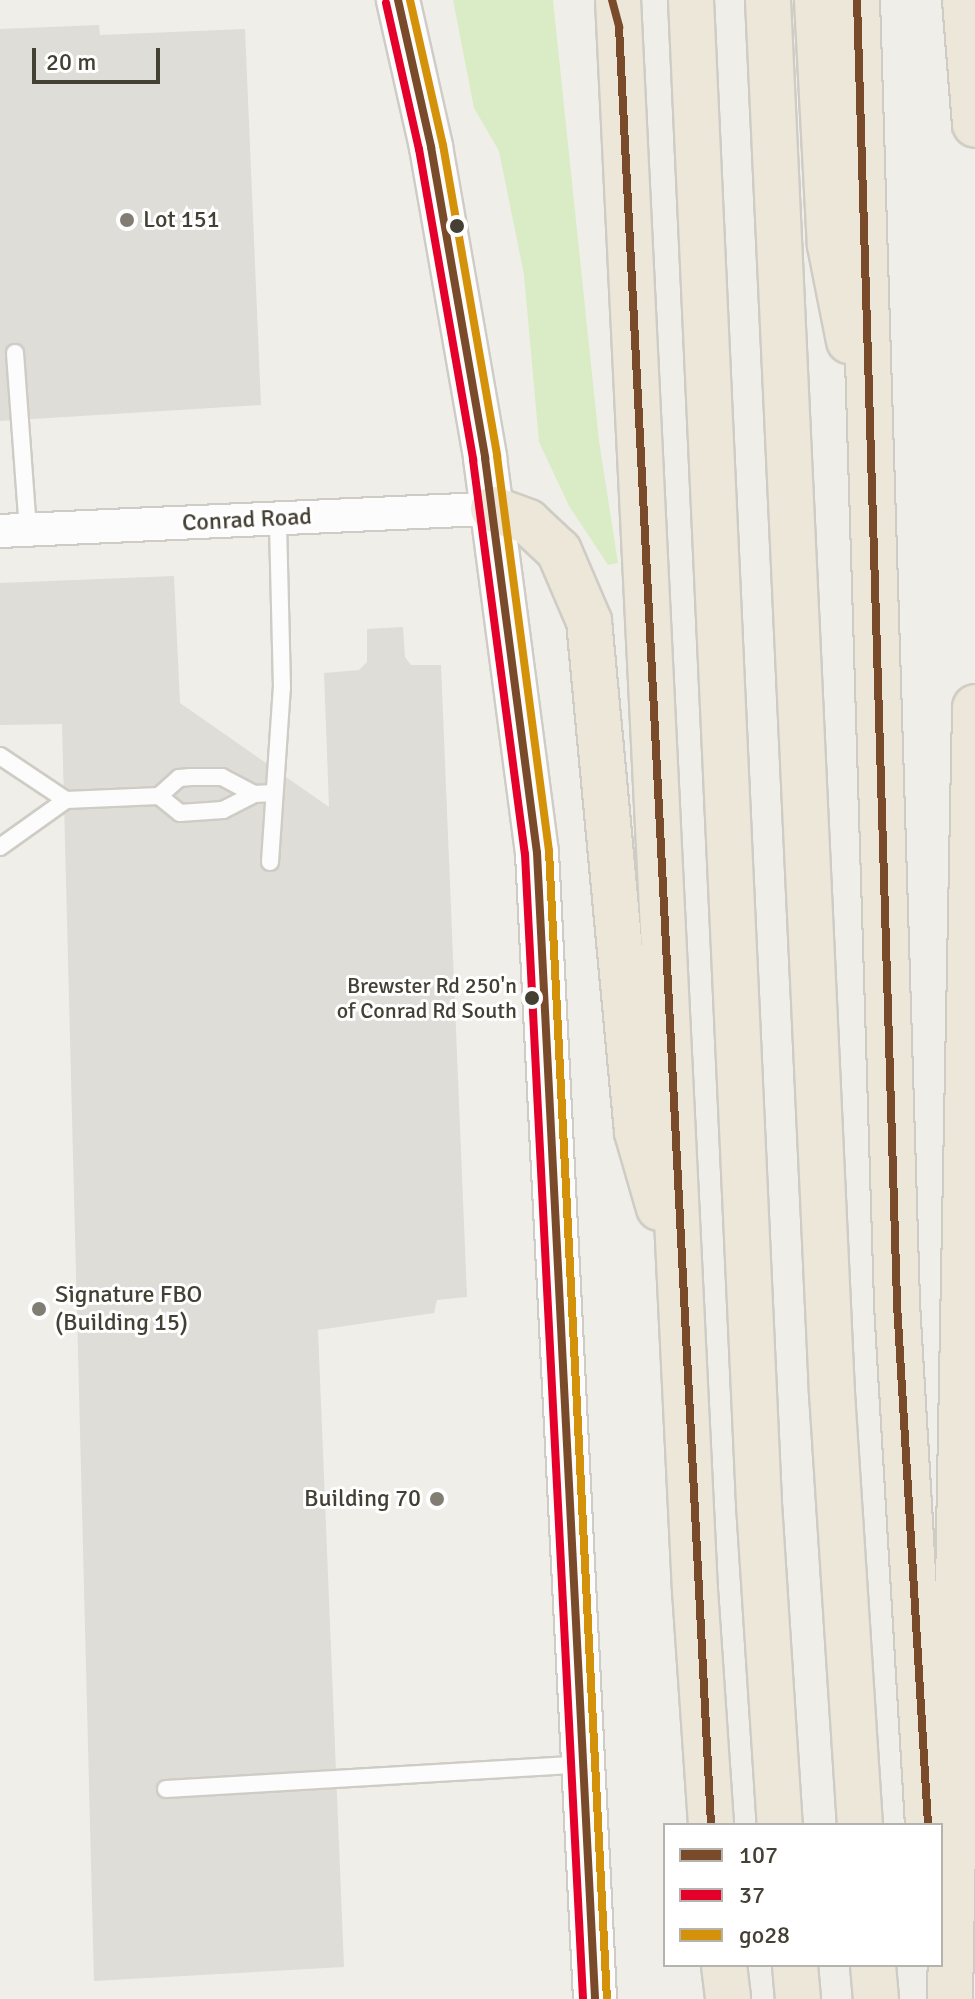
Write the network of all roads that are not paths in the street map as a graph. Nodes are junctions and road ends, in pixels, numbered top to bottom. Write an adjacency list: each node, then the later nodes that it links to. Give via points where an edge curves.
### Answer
1 (398, 0): 13 (street, via 431,147)
2 (691, 0): 28 (highway, via 758,1488)
3 (768, 0): 29 (highway, via 832,1393)
4 (817, 0): 12 (highway, via 830,245)
5 (857, 0): 12 (highway)
6 (965, 0): 10 (highway)
7 (972, 0): 8 (lane)
8 (975, 6)
9 (616, 9): 24 (highway)
10 (975, 125)
11 (15, 353): 15 (lane)
12 (873, 461): 30 (highway, via 898,1335)
13 (493, 509): 14 (street, Conrad Road); 24 (highway, via 528,522 559,551 589,621 637,1132); 25 (street, via 542,906)
14 (278, 519): 15 (street, Conrad Road); 18 (lane, via 283,665)
15 (14, 530)
16 (975, 707): 39 (highway)
17 (0, 756): 21 (lane)
18 (274, 793): 19 (lane); 23 (lane)
19 (254, 794): 20 (lane, via 223,810 180,813); 20 (lane, via 222,777 207,777 179,778)
20 (159, 796): 21 (lane)
21 (66, 800): 22 (lane)
22 (0, 847)
23 (270, 862)
24 (679, 1279): 27 (highway)
25 (585, 1764): 26 (lane); 35 (street)
26 (166, 1789)
27 (711, 1823)
28 (780, 1823)
29 (860, 1823)
30 (928, 1823)
31 (724, 1967): 36 (highway)
32 (795, 1967): 37 (highway)
33 (873, 1967): 38 (highway)
34 (941, 1967): 39 (highway)
35 (595, 1999)
36 (728, 1999)
37 (798, 1999)
38 (876, 1999)
39 (947, 1999)

